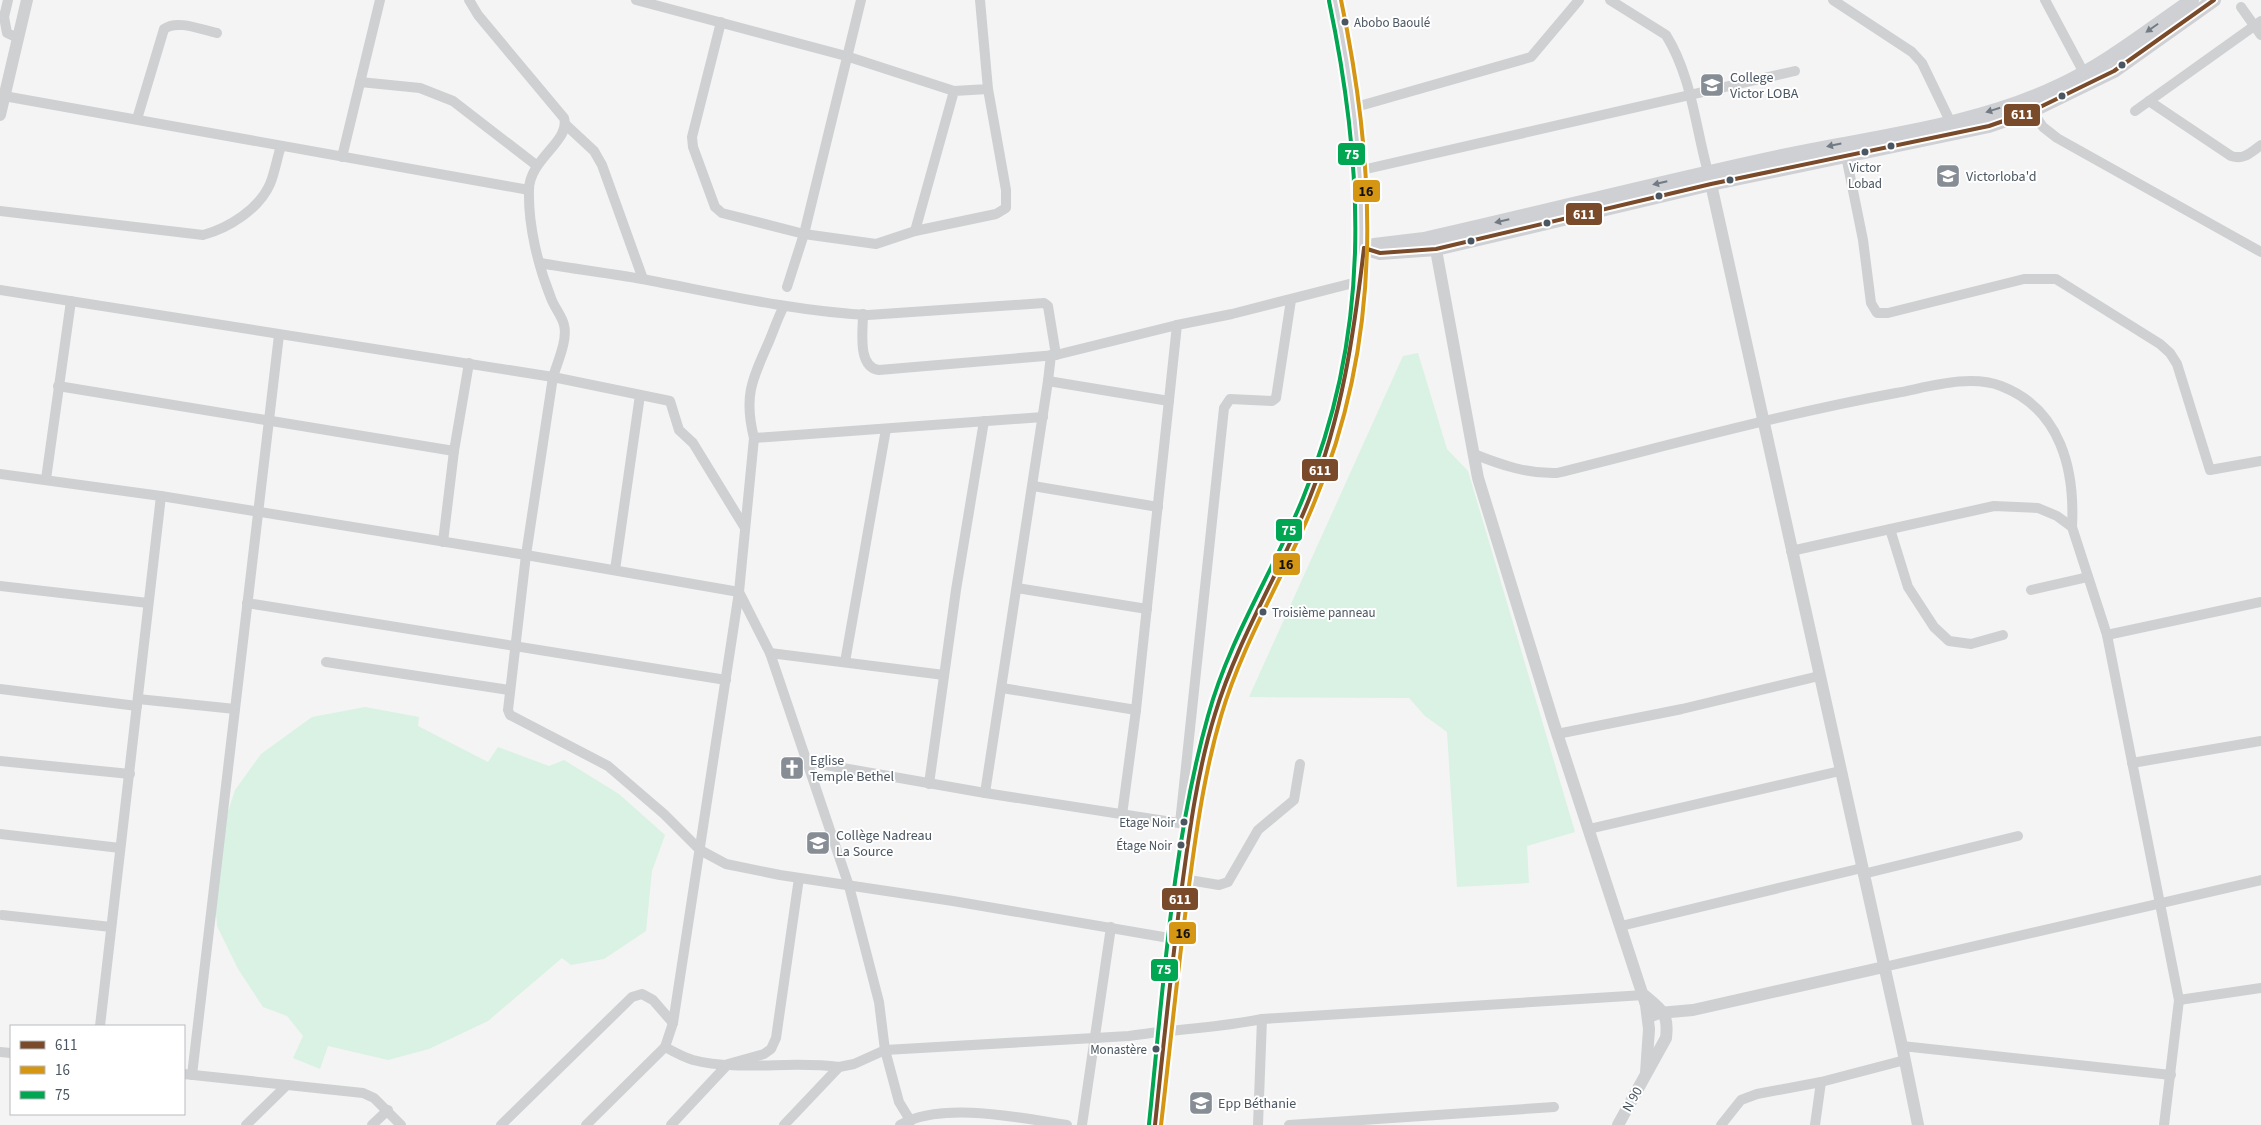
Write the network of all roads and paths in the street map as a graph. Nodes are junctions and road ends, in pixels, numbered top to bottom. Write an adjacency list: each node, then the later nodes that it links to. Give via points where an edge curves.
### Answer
1 (8, 0): 16 (street)
2 (27, 0): 21 (street)
3 (380, 0): 25 (street)
4 (469, 0): 36 (street, via 564,118)
5 (636, 0): 17 (street)
6 (861, 0): 22 (street)
7 (980, 0): 26 (street)
8 (1335, 0): 31 (main road)
9 (1579, 0): 31 (street, via 1532,57)
10 (1610, 0): 28 (street, via 1666,35)
11 (1833, 0): 35 (street, via 1912,52 1922,63)
12 (2045, 0): 24 (street)
13 (2192, 0): 24 (main road, one-way to 24)
14 (2214, 0): 32 (main road, via 2114,71)
15 (2241, 7): 18 (street)
16 (2, 17): 21 (street, via 7,33)
17 (721, 22): 22 (street); 47 (street, via 692,137 711,200 722,213)
18 (2258, 24): 20 (street); 29 (street)
19 (218, 33): 34 (street, via 176,24 164,29)
20 (2261, 35)
21 (18, 38): 30 (street)
22 (846, 56): 27 (street); 47 (street)
23 (1795, 71): 28 (street)
24 (2084, 73): 35 (main road, one-way to 35, via 2026,100)
25 (360, 82): 40 (street); 41 (street, via 420,88 453,101)
26 (988, 89): 27 (street); 46 (street, via 1006,190 1006,208 996,214)
27 (954, 90): 46 (street)
28 (1691, 95): 42 (street); 43 (street)
29 (2149, 101): 33 (street); 37 (street, via 2231,156 2246,157)
30 (1, 106): 34 (street)
31 (1356, 107): 42 (main road)
32 (2032, 111): 39 (main road, via 1989,126); 50 (street, via 2043,127 2057,138)
33 (2135, 111)
34 (137, 119): 38 (street)
35 (1950, 121): 43 (main road, one-way to 43)
36 (566, 125): 41 (street, via 562,136); 52 (street, via 594,152 602,166)
37 (2261, 145)
38 (281, 146): 40 (street); 45 (street, via 270,185 259,202 233,222 203,235)
39 (1846, 156): 43 (main road); 77 (street, via 1863,240 1871,303 1877,313 2024,279 2056,278 2170,353 2177,364 2210,470)
40 (342, 157): 44 (street)
41 (536, 165): 44 (street, via 530,175)
42 (1362, 170): 49 (main road)
43 (1709, 178): 48 (main road); 72 (street)
44 (529, 190): 51 (street)
45 (0, 211)
46 (914, 231): 47 (street, via 876,244)
47 (804, 234): 54 (street)
48 (1435, 243): 49 (main road, via 1380,253); 76 (street, N 90)
49 (1364, 248): 53 (main road)
50 (2261, 252)
51 (540, 263): 52 (street); 64 (street, via 551,299 564,325 565,334)
52 (643, 280): 58 (street)
53 (1361, 281): 56 (street); 126 (main road, via 1340,403 1324,461 1221,694)
54 (787, 287)
55 (0, 290): 57 (street)
56 (1290, 300): 60 (street); 126 (street, via 1276,398 1272,401 1230,399 1224,408)
57 (71, 301): 61 (street); 66 (street)
58 (784, 306): 59 (street); 74 (street, via 753,375 748,395)
59 (863, 314): 62 (street, via 1044,303 1048,306); 62 (street, via 864,357 873,369)
60 (1177, 326): 62 (street); 68 (street)
61 (279, 335): 63 (street); 70 (street)
62 (1054, 355): 65 (street)
63 (469, 363): 64 (street); 75 (street)
64 (553, 377): 67 (street); 89 (street)
65 (1048, 381): 68 (street); 69 (street)
66 (58, 386): 70 (street); 79 (street)
67 (640, 395): 85 (street, via 670,401 679,430 693,443); 90 (street)
68 (1169, 401): 82 (street)
69 (1043, 417): 71 (street); 80 (street)
70 (268, 420): 75 (street); 83 (street)
71 (984, 421): 73 (street); 106 (street)
72 (1763, 422): 76 (street, via 1557,473 1510,467); 84 (street, via 1947,384 1981,382 2000,386 2021,396 2054,428 2065,452 2071,479); 88 (street)
73 (886, 429): 74 (street); 105 (street)
74 (754, 438): 85 (street)
75 (454, 451): 87 (street)
76 (1474, 454): 115 (street, N 90, via 1478,478)
77 (2261, 461)
78 (0, 474): 79 (street)
79 (46, 479): 81 (street)
80 (1032, 486): 82 (street); 93 (street)
81 (161, 496): 83 (street); 97 (street)
82 (1158, 507): 99 (street)
83 (257, 512): 87 (street); 98 (street)
84 (2072, 527): 86 (street, via 2038,508 2016,506 1973,510); 91 (street)
85 (745, 528): 95 (street)
86 (1890, 528): 88 (street); 100 (street, via 1908,587 1934,626 1949,641 1971,644)
87 (442, 542): 89 (street)
88 (1791, 551): 107 (street)
89 (526, 555): 90 (street); 102 (street)
90 (615, 570): 95 (street)
91 (2088, 577): 94 (street); 101 (street)
92 (0, 586): 97 (street)
93 (1017, 588): 99 (street); 109 (street)
94 (2031, 590)
95 (739, 592): 103 (street); 108 (street)
96 (2261, 602): 101 (street)
97 (148, 603): 112 (street)
98 (247, 603): 102 (street); 113 (street)
99 (1147, 609): 114 (street)
100 (2003, 634)
101 (2107, 635): 119 (street)
102 (515, 645): 108 (street); 111 (street)
103 (770, 653): 105 (street); 118 (street)
104 (326, 662): 111 (street)
105 (845, 662): 106 (street)
106 (944, 676): 123 (street)
107 (1819, 676): 115 (street, via 1682,709); 121 (street)
108 (726, 680): 131 (street)
109 (1002, 688): 114 (street); 124 (street)
110 (0, 689): 112 (street)
111 (510, 690): 131 (street, via 510,715 608,766)
112 (138, 702): 113 (street); 122 (street)
113 (234, 709): 162 (street)
114 (1136, 710): 125 (street)
115 (1557, 734): 127 (street, N 90)
116 (2261, 741): 119 (street)
117 (0, 761): 122 (street)
118 (809, 762): 123 (street); 136 (street)
119 (2132, 763): 137 (street)
120 (1300, 764): 134 (street, via 1294,800 1258,830 1228,882 1219,885)
121 (1840, 771): 127 (street); 132 (street)
122 (130, 774): 130 (street)
123 (929, 784): 124 (street)
124 (986, 793): 125 (street)
125 (1122, 815): 126 (street)
126 (1185, 824): 134 (main road)
127 (1589, 829): 139 (street, N 90)
128 (0, 834): 130 (street)
129 (2018, 836): 132 (street)
130 (120, 848): 140 (street)
131 (700, 850): 133 (street, via 726,864); 150 (street)
132 (1862, 871): 139 (street); 143 (street)
133 (799, 878): 136 (street); 160 (street, via 776,1038 771,1049 764,1054)
134 (1184, 879): 142 (main road)
135 (2261, 880): 137 (street)
136 (849, 886): 141 (street); 158 (street, via 879,1002)
137 (2161, 903): 143 (street); 146 (street)
138 (2, 915): 140 (street)
139 (1621, 926): 145 (street, N 90)
140 (111, 927): 152 (street)
141 (1111, 927): 142 (street); 155 (street)
142 (1175, 939): 154 (main road)
143 (1884, 967): 147 (street); 156 (street)
144 (2261, 988): 146 (street)
145 (1644, 996): 148 (street); 149 (street); 151 (street, N 90)
146 (2179, 1000): 164 (street)
147 (1693, 1010): 148 (street); 153 (street)
148 (1664, 1013): 151 (street); 153 (street)
149 (1262, 1019): 154 (street, via 1226,1027); 181 (street)
150 (673, 1023): 157 (street); 174 (street, via 653,1000 642,994 632,997)
151 (1649, 1023): 153 (street); 163 (street, N 90)
152 (100, 1025)
153 (1668, 1028): 163 (street, N 90, via 1662,1048)
154 (1165, 1030): 155 (street); 180 (main road)
155 (1096, 1038): 158 (street); 179 (street)
156 (1902, 1046): 159 (street); 164 (street)
157 (666, 1047): 160 (street, via 694,1060); 175 (street)
158 (885, 1050): 161 (street, via 854,1064); 169 (street)
159 (1905, 1060): 165 (street); 185 (street)
160 (728, 1064): 161 (street, via 812,1063); 176 (street)
161 (839, 1066): 177 (street)
162 (188, 1074): 166 (street)
163 (1646, 1074): 183 (street, N 90)
164 (2171, 1075): 186 (street)
165 (1821, 1082): 170 (street, via 1741,1100); 184 (street)
166 (287, 1085): 168 (street, via 363,1094 374,1098); 171 (street)
167 (1554, 1107): 182 (street)
168 (388, 1110): 172 (street); 173 (street)
169 (906, 1123): 178 (street, via 935,1114 970,1113)
170 (1722, 1124)
171 (246, 1125)
172 (372, 1125)
173 (402, 1125)
174 (501, 1125)
175 (586, 1125)
176 (671, 1125)
177 (784, 1125)
178 (1067, 1125)
179 (1082, 1125)
180 (1155, 1125)
181 (1258, 1125)
182 (1289, 1125)
183 (1618, 1125)
184 (1815, 1125)
185 (1918, 1125)
186 (2164, 1125)

